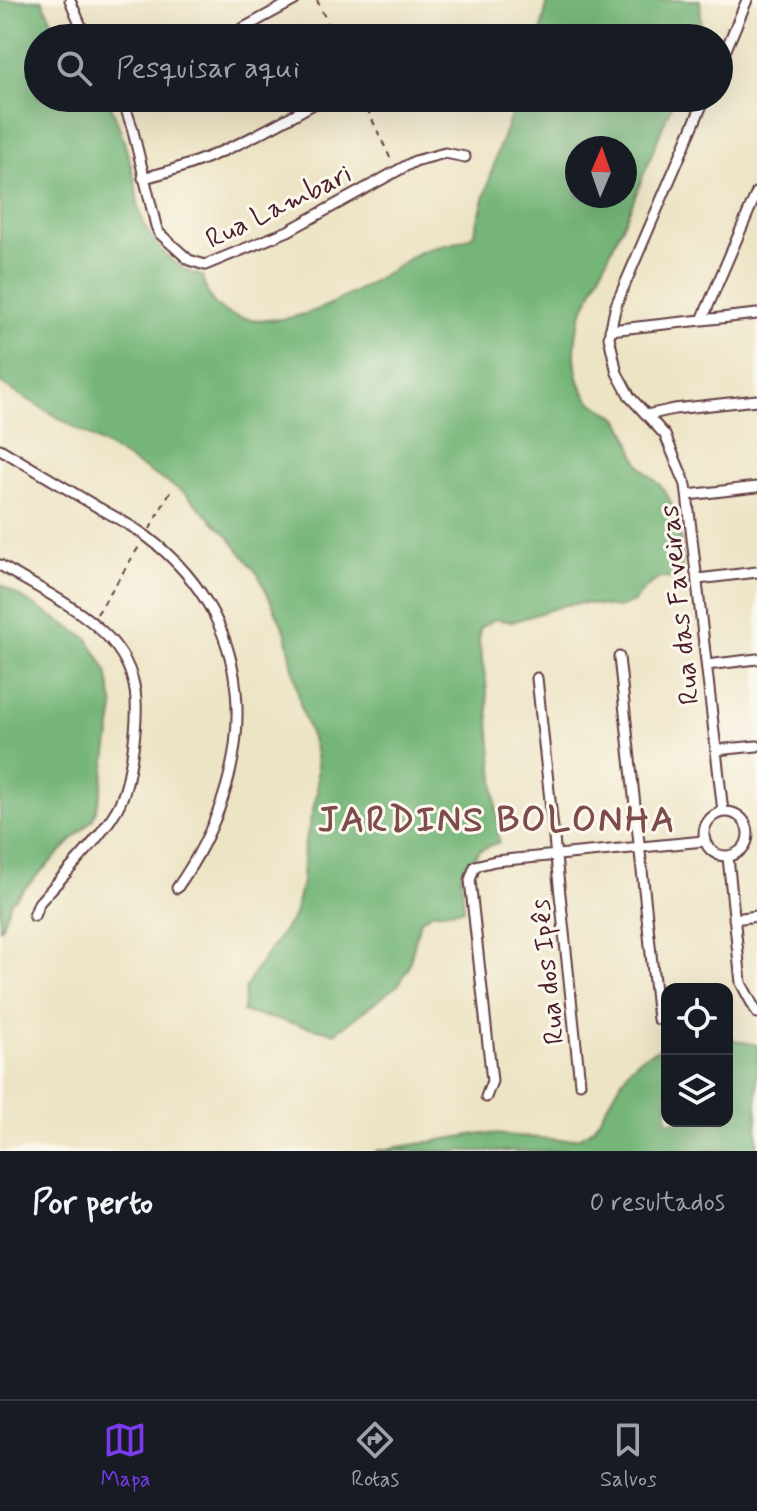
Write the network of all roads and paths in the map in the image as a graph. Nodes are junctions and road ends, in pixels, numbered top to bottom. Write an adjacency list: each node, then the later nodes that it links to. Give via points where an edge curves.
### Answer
1 (70, 0): 5 (street)
2 (295, 0): 6 (street)
3 (317, 0): 7 (path)
4 (747, 0): 8 (street)
5 (80, 24)
6 (251, 24)
7 (328, 24)
8 (733, 33)
9 (127, 112): 15 (street, Rua Lambari)
10 (298, 112): 15 (street, via 227,150)
11 (369, 112): 14 (path)
12 (699, 112): 19 (street, Rua das Faveiras)
13 (465, 157): 14 (street, Rua Lambari, via 445,153)
14 (396, 170): 15 (street, Rua Lambari, via 288,231 205,265 189,260 159,233)
15 (143, 178)
16 (757, 192): 18 (street)
17 (757, 314): 18 (street)
18 (702, 320): 19 (street)
19 (610, 330): 21 (street, Rua das Faveiras, via 617,373)
20 (757, 400): 21 (street)
21 (647, 415): 25 (street, Rua das Faveiras, via 673,449)
22 (0, 449): 26 (street)
23 (757, 487): 25 (street)
24 (170, 492): 26 (path)
25 (688, 495): 29 (street, Rua das Faveiras)
26 (146, 536): 30 (path); 44 (street, via 177,564 212,609 236,688 229,786 205,845)
27 (0, 565): 30 (street)
28 (757, 572): 29 (street)
29 (698, 579): 33 (street, Rua das Faveiras)
30 (92, 622): 45 (street, via 118,649 137,693 129,771 116,811 39,903)
31 (619, 657): 41 (street)
32 (757, 659): 33 (street)
33 (707, 665): 36 (street, Rua das Faveiras)
34 (537, 678): 42 (street, Rua dos Ipês)
35 (757, 746): 36 (street)
36 (716, 750): 37 (street, Rua das Faveiras)
37 (723, 812): 38 (street); 40 (street, via 709,819)
38 (752, 824): 39 (street)
39 (752, 838): 43 (street)
40 (704, 841): 41 (street); 43 (street, via 713,853)
41 (640, 847): 42 (street); 50 (street)
42 (554, 855): 51 (street, Rua dos Ipês); 52 (street, via 483,863 471,873 492,1081)
43 (728, 857): 47 (street)
44 (177, 888)
45 (34, 916)
46 (757, 916): 47 (street)
47 (734, 919): 48 (street, via 741,983)
48 (754, 1004): 49 (street)
49 (757, 1013)
50 (658, 1019)
51 (580, 1083)
52 (486, 1097)

